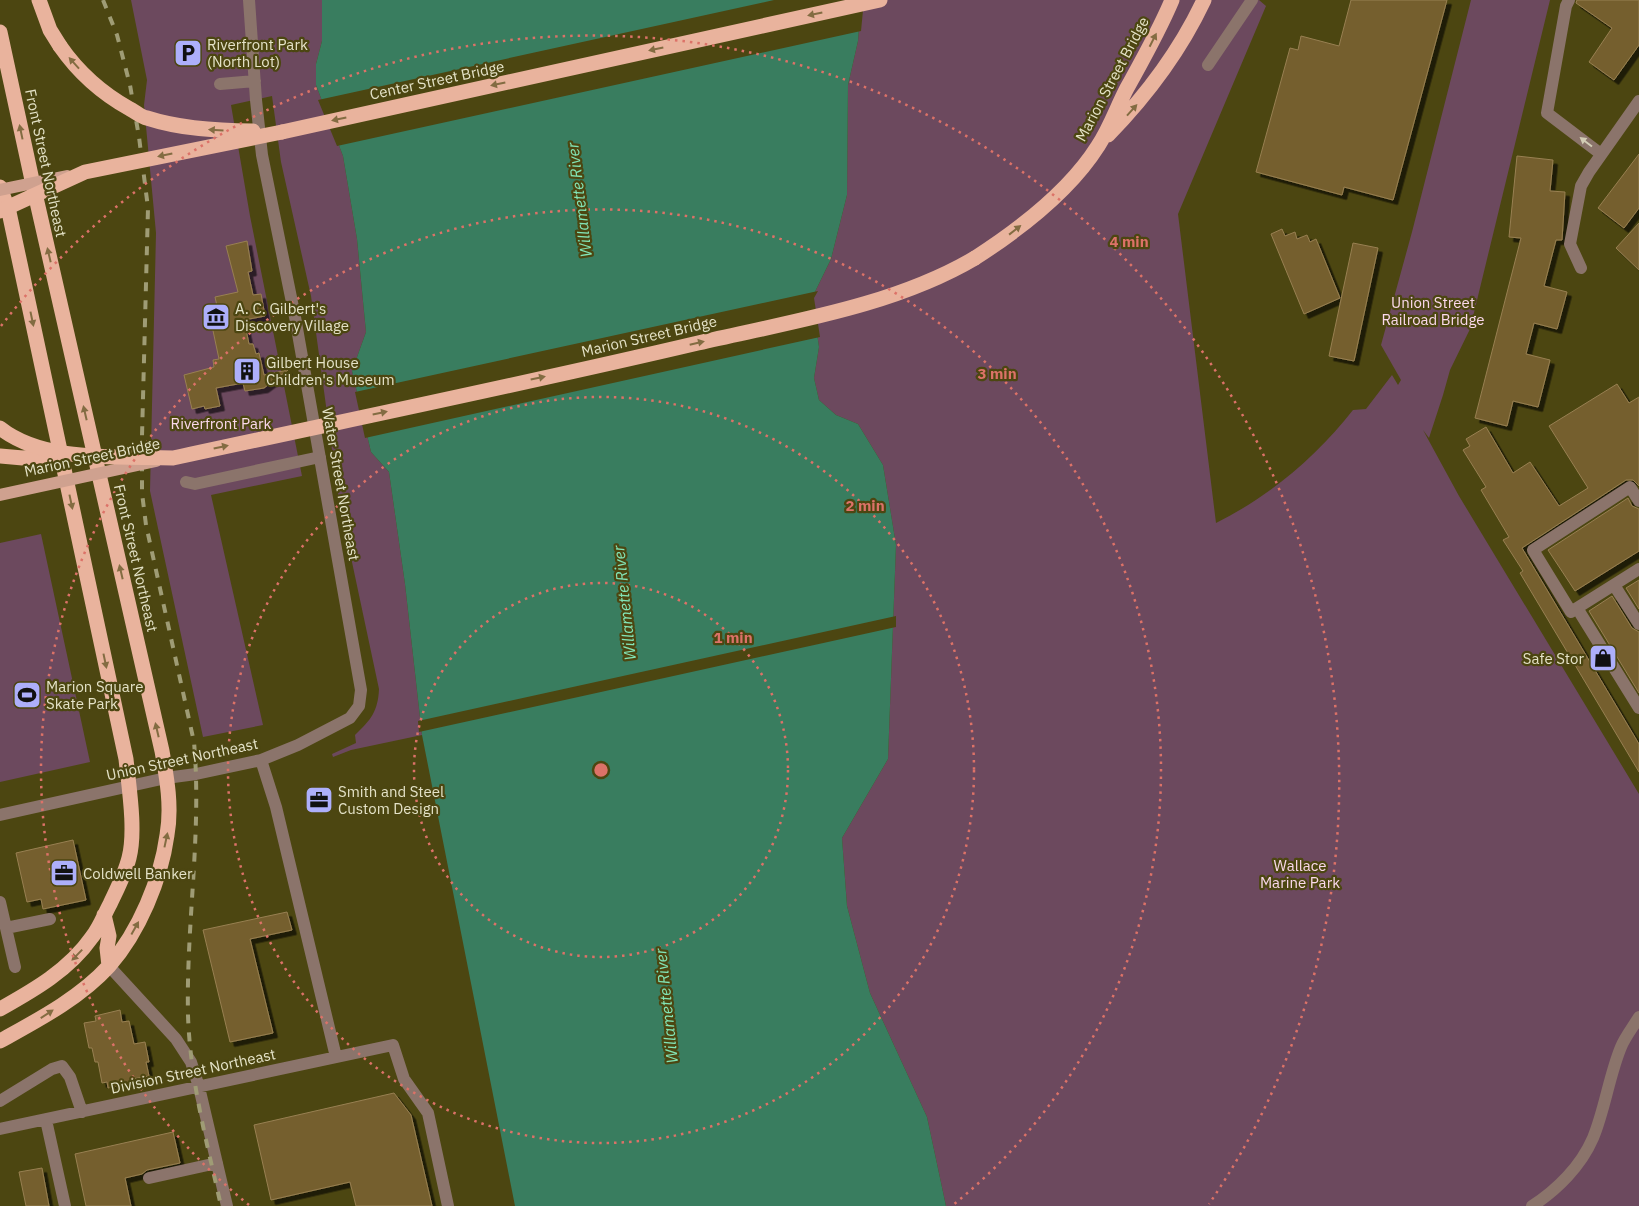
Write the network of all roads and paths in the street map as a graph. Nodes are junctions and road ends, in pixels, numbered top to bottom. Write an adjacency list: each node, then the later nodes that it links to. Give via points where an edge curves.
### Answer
1 (39, 0): 13 (highway, one-way to 1, bridge, via 214,131 145,118 90,81 60,46)
2 (249, 0): 10 (street, Water Street Northeast)
3 (880, 0): 13 (highway, Center Street Bridge, one-way to 13)
4 (1172, 0): 14 (highway, Marion Street Bridge, one-way to 4)
5 (1204, 0): 14 (highway, one-way to 5, via 1135,108 1167,66)
6 (1252, 0): 9 (street)
7 (1569, 0): 15 (street, one-way to 7, via 1547,113)
8 (0, 32): 35 (highway, Front Street Northeast, one-way to 8)
9 (1208, 65)
10 (254, 81): 11 (street); 23 (street, Water Street Northeast, via 262,155 296,317)
11 (220, 84)
12 (1637, 109): 15 (street)
13 (282, 132): 16 (highway, Center Street Bridge, one-way to 16, bridge)
14 (1099, 146): 24 (highway, Marion Street Bridge, one-way to 14, bridge, via 676,348 897,294 955,270 1003,240 1055,196)
15 (1602, 154): 19 (street, via 1581,186 1570,244)
16 (84, 172): 17 (main road, Center Street Bridge, bridge); 18 (highway, bridge)
17 (0, 188): 21 (highway, one-way to 21, via 9,212)
18 (0, 211)
19 (1581, 268)
20 (0, 428): 24 (highway, bridge, via 20,441 54,452)
21 (60, 454): 22 (highway, via 23,458); 36 (highway, one-way to 36, via 126,759)
22 (0, 456)
23 (320, 457): 25 (street, via 195,484); 32 (street, Water Street Northeast, via 361,690)
24 (173, 458): 26 (main road, Marion Street Bridge, bridge)
25 (186, 482)
26 (0, 495)
27 (1639, 501): 30 (street, via 1630,487 1533,550 1571,612)
28 (1639, 569): 29 (street)
29 (1614, 585): 30 (street); 31 (street)
30 (1577, 608): 33 (street)
31 (1639, 624)
32 (359, 706): 34 (street, Union Street Northeast, via 350,718)
33 (1639, 708)
34 (261, 760): 35 (street, Union Street Northeast); 47 (street, via 276,806)
35 (166, 778): 36 (street, Union Street Northeast); 42 (highway, Front Street Northeast, one-way to 35, via 142,915 157,878 167,835 169,796)
36 (129, 786): 37 (street, Union Street Northeast); 39 (highway, via 130,857)
37 (0, 815)
38 (0, 905): 41 (street)
39 (104, 915): 42 (highway, via 109,936); 44 (highway, one-way to 44, via 92,938 69,963 53,977)
40 (50, 919): 41 (street)
41 (6, 928): 43 (street)
42 (109, 966): 46 (highway, Front Street Northeast, one-way to 42, via 68,1000); 48 (street, via 176,1040 191,1062)
43 (15, 967)
44 (0, 1009)
45 (1639, 1018): 58 (street, via 1622,1045 1592,1139 1579,1162 1563,1182)
46 (0, 1041)
47 (336, 1057): 48 (street, Division Street Northeast); 57 (street, Division Street Northeast, via 393,1045 404,1079 428,1113)
48 (200, 1086): 50 (street, Division Street Northeast); 53 (street)
49 (0, 1101): 50 (street, via 62,1066 70,1077)
50 (82, 1112): 51 (street, Division Street Northeast)
51 (46, 1120): 52 (street, Division Street Northeast); 55 (street)
52 (0, 1129)
53 (217, 1163): 54 (street); 56 (street)
54 (149, 1178)
55 (65, 1206)
56 (227, 1206)
57 (448, 1206)
58 (1532, 1206)

